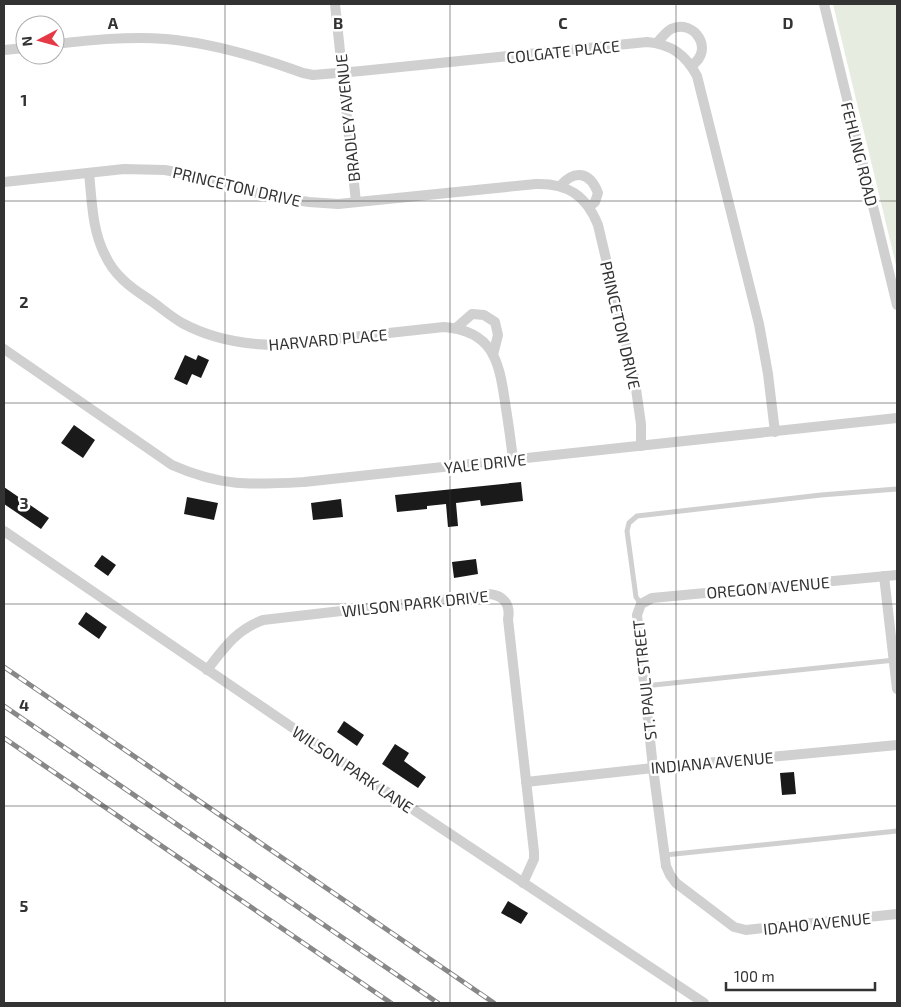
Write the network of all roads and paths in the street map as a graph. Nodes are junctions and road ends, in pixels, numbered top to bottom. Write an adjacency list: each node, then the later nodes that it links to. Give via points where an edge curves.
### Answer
1 (335, 4): 6 (street, BRADLEY AVENUE)
2 (824, 4): 12 (street, FEHLING ROAD)
3 (65, 43): 6 (street, COLGATE PLACE, via 123,38 166,39 236,51 303,73)
4 (657, 43): 5 (street, COLGATE PLACE, via 676,50); 5 (street, via 666,32 678,27 696,32 702,47 699,58); 6 (street, COLGATE PLACE)
5 (692, 65): 17 (street, via 759,324)
6 (343, 73): 10 (street, BRADLEY AVENUE)
7 (89, 173): 8 (street, PRINCETON DRIVE); 10 (street, PRINCETON DRIVE, via 124,169 165,170 212,178 281,198 338,204); 13 (street, HARVARD PLACE, via 97,235 114,271 126,284 201,332 239,343 278,345)
8 (4, 182)
9 (560, 186): 10 (street, PRINCETON DRIVE, via 536,184); 11 (street, PRINCETON DRIVE, via 581,197); 11 (street, via 574,174 583,175 595,185 598,193)
10 (356, 202)
11 (589, 207): 18 (street, PRINCETON DRIVE, via 598,225 635,382)
12 (897, 305)
13 (456, 328): 15 (street, HARVARD PLACE, via 477,337); 15 (street, HARVARD PLACE, via 472,314 484,315 495,322 498,334)
14 (4, 349): 19 (street, YALE DRIVE, via 172,465 216,481 255,485 304,482)
15 (493, 355): 19 (street, HARVARD PLACE, via 502,380)
16 (897, 418): 17 (street, YALE DRIVE)
17 (775, 432): 18 (street, YALE DRIVE)
18 (641, 446): 19 (street, YALE DRIVE)
19 (513, 460)
20 (897, 489): 24 (lane, via 636,516 627,531 636,597)
21 (4, 531): 26 (street, WILSON PARK LANE)
22 (897, 575): 23 (street, OREGON AVENUE)
23 (884, 576): 24 (street, OREGON AVENUE, via 652,598); 25 (street)
24 (641, 604): 27 (street, ST. PAUL STREET, via 637,615)
25 (896, 659): 27 (lane); 28 (street)
26 (207, 670): 31 (street, WILSON PARK DRIVE, via 241,630 263,620 496,594 508,606); 34 (street, WILSON PARK LANE)
27 (644, 686): 30 (street, ST. PAUL STREET)
28 (897, 689)
29 (897, 745): 30 (street, INDIANA AVENUE)
30 (653, 768): 31 (street, INDIANA AVENUE); 33 (street, ST. PAUL STREET)
31 (526, 782): 34 (street, WILSON PARK DRIVE, via 534,859)
32 (897, 831): 33 (lane)
33 (665, 855): 36 (street, ST. PAUL STREET, via 666,866 676,883)
34 (524, 883): 37 (street, WILSON PARK LANE)
35 (897, 914): 36 (street, IDAHO AVENUE, via 756,930)
36 (737, 928)
37 (704, 1003)

